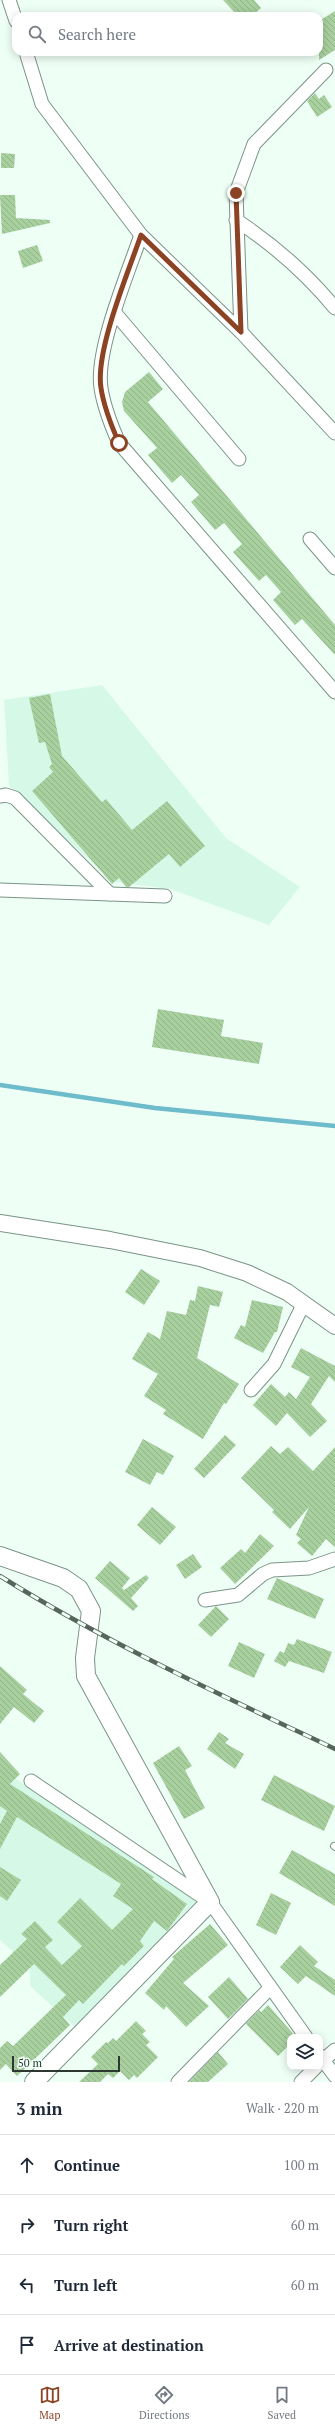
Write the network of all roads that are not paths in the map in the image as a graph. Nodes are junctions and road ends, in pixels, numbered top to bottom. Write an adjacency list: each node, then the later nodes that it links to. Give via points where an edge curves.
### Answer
1 (9, 0): 2 (street)
2 (13, 12)
3 (27, 56): 6 (street, via 42,104)
4 (326, 70): 5 (street, via 254,144 236,193)
5 (236, 220): 7 (street, via 270,242 311,279); 9 (street)
6 (141, 235): 8 (street); 9 (street)
7 (335, 308)
8 (115, 313): 11 (street); 14 (street, via 101,359 100,387 106,415 119,443)
9 (241, 332): 10 (street)
10 (335, 432)
11 (240, 459)
12 (310, 539): 13 (street)
13 (335, 568)
14 (335, 691)
15 (0, 796): 17 (street, via 15,798)
16 (0, 890): 17 (street)
17 (110, 894): 18 (street)
18 (165, 896)
19 (0, 1223): 20 (street, via 110,1240 200,1258 247,1273)
20 (304, 1303): 21 (street); 22 (street, via 274,1364)
21 (335, 1326)
22 (251, 1390)
23 (0, 1556): 27 (main road, via 63,1578 79,1590 91,1611 85,1658 86,1676)
24 (335, 1559): 25 (street, via 309,1568 272,1570 263,1574 238,1595)
25 (205, 1600)
26 (31, 1781): 27 (street)
27 (210, 1902): 28 (street); 35 (main road)
28 (270, 1988): 29 (street); 36 (street)
29 (304, 2034)
30 (335, 2050): 31 (street)
31 (323, 2059)
32 (323, 2064): 34 (street)
33 (312, 2070): 37 (street)
34 (335, 2076)
35 (34, 2082)
36 (178, 2082)
37 (301, 2082)

